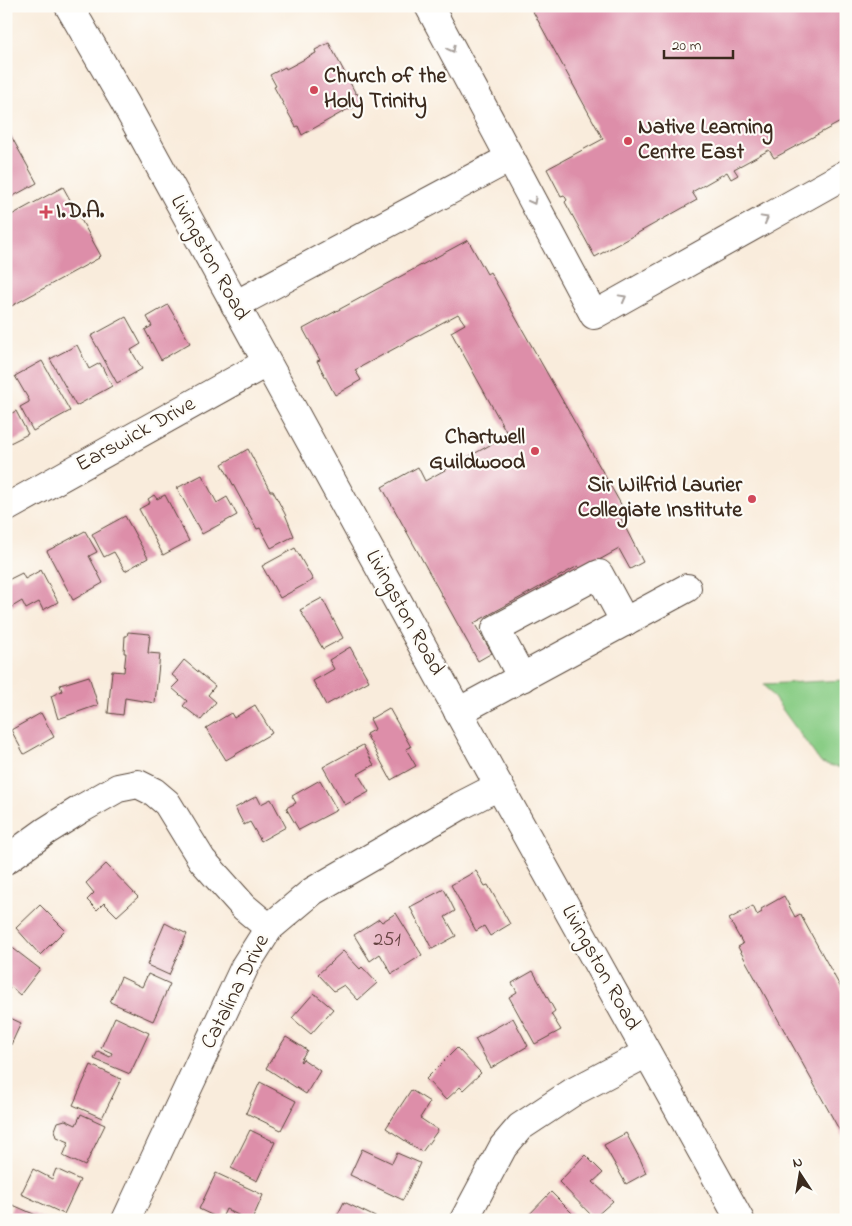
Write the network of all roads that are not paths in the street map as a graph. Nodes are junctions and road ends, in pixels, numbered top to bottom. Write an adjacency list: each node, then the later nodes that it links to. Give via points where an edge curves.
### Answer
1 (69, 6): 5 (street, Livingston Road)
2 (429, 6): 3 (street, one-way to 3)
3 (510, 158): 4 (street, one-way to 4, via 594,314); 5 (street)
4 (846, 174)
5 (234, 305): 6 (street, Livingston Road)
6 (266, 363): 7 (street, Earswick Drive); 11 (street, Livingston Road)
7 (6, 508)
8 (687, 588): 9 (street)
9 (625, 622): 10 (street); 10 (street, via 599,574 505,624 496,629)
10 (522, 678): 11 (street)
11 (458, 712): 12 (street, Livingston Road)
12 (499, 786): 14 (street, Catalina Drive, via 313,891); 15 (street, Livingston Road)
13 (6, 860): 14 (street, via 81,809 118,788 138,784 167,803 202,860 244,907)
14 (269, 928): 16 (street, Catalina Drive, via 245,966)
15 (647, 1053): 17 (street, via 573,1092 520,1127 503,1148); 18 (street, Livingston Road)
16 (126, 1220)
17 (464, 1220)
18 (740, 1220)

